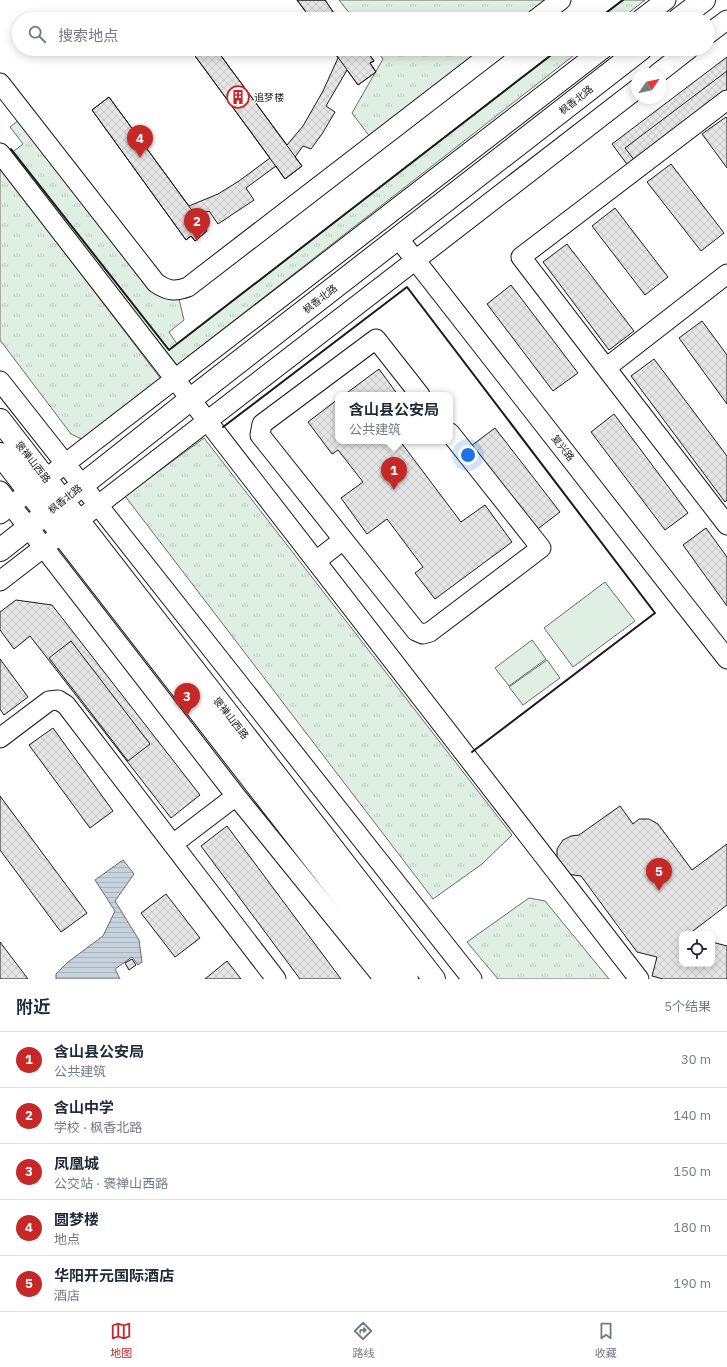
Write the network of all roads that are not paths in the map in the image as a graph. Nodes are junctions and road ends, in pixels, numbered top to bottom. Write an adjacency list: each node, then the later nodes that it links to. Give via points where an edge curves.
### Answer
1 (561, 0): 4 (street)
2 (666, 0): 5 (street)
3 (704, 0): 6 (main road)
4 (545, 12)
5 (651, 12)
6 (688, 12)
7 (727, 20): 8 (street)
8 (715, 29)
9 (488, 56): 14 (street, via 188,287 177,291 166,290 156,283)
10 (594, 56): 22 (street)
11 (632, 56): 18 (main road, 枫香北路)
12 (680, 56): 13 (street)
13 (665, 68)
14 (0, 84)
15 (631, 94): 19 (street)
16 (727, 100): 21 (street, via 521,257)
17 (0, 153): 22 (street)
18 (398, 238): 19 (street, 复兴路); 25 (main road, 枫香北路)
19 (416, 260): 27 (street); 44 (street, 复兴路)
20 (727, 274): 21 (street)
21 (606, 368): 36 (street)
22 (176, 379): 25 (street); 30 (street)
23 (0, 381): 30 (street)
24 (418, 392): 39 (street, via 376,339 262,424 260,435)
25 (191, 399): 27 (street); 32 (main road, 枫香北路)
26 (0, 420): 31 (main road, 褒禅山西路)
27 (208, 421): 34 (street); 42 (street)
28 (453, 437): 39 (street, via 541,548 430,632 423,634 416,631)
29 (0, 454): 31 (main road, 褒禅山西路)
30 (64, 464): 31 (street); 32 (street)
31 (38, 485): 33 (street); 35 (main road, 褒禅山西路)
32 (81, 486): 34 (street); 35 (main road, 枫香北路)
33 (4, 504): 38 (street)
34 (97, 506): 37 (street); 52 (street)
35 (54, 507): 37 (main road, 褒禅山西路); 38 (main road, 枫香北路)
36 (727, 525)
37 (70, 527): 40 (street); 50 (main road, 褒禅山西路); 51 (main road, 褒禅山西路)
38 (28, 528): 40 (street); 41 (main road, 枫香北路)
39 (343, 540): 42 (street)
40 (44, 548): 43 (street); 46 (street)
41 (0, 550)
42 (316, 560): 53 (street)
43 (0, 581)
44 (727, 659)
45 (0, 738): 47 (street, via 49,701 58,700 66,704)
46 (236, 796): 47 (street); 49 (street)
47 (173, 844): 48 (street)
48 (276, 979)
49 (384, 979)
50 (407, 979)
51 (434, 979)
52 (472, 979)
53 (639, 979)

